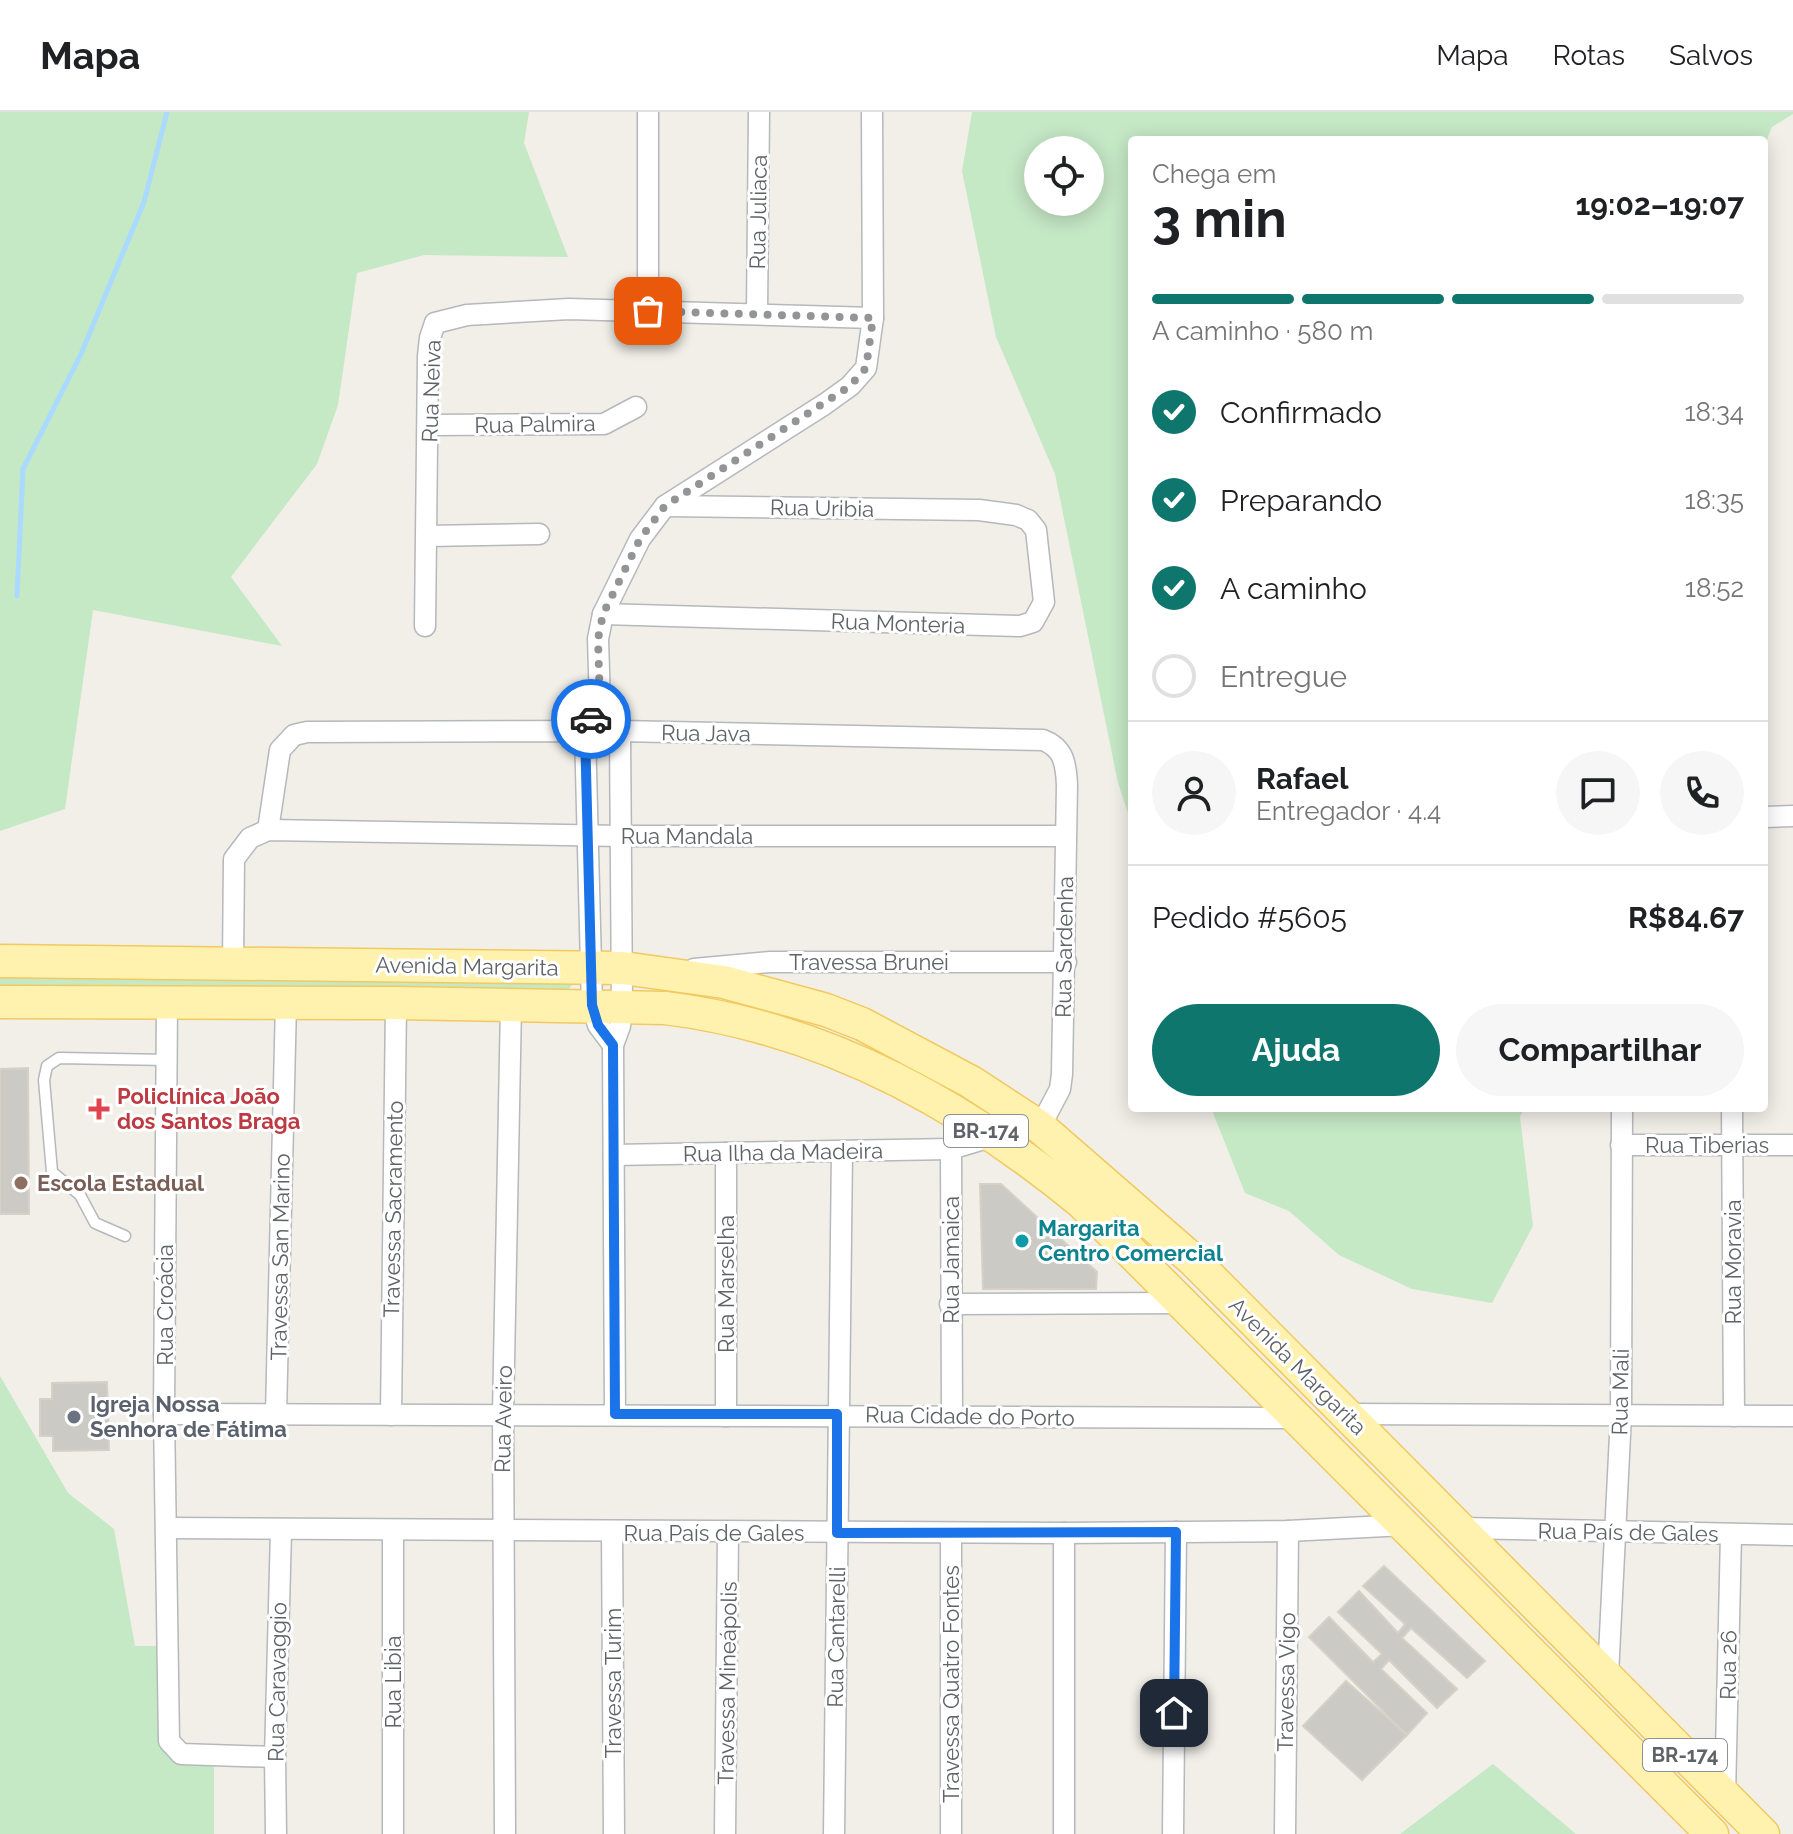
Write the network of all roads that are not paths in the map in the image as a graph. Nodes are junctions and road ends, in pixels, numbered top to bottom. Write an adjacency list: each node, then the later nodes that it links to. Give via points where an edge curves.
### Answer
1 (648, 112): 4 (street)
2 (759, 112): 5 (street, Rua Juliaca)
3 (872, 112): 6 (street)
4 (648, 311): 5 (street); 8 (street, Rua Neiva, via 569,309 467,315 435,323 428,356)
5 (757, 313): 6 (street)
6 (873, 318): 9 (street, via 866,368 850,386)
7 (636, 407): 8 (street, Rua Palmira, via 604,424)
8 (429, 425): 12 (street, Rua Neiva)
9 (665, 506): 10 (street, Rua Uribia); 13 (street, via 640,539)
10 (979, 510): 13 (street, Rua Monteria, via 1016,515 1036,530 1044,602 1033,622 986,626)
11 (539, 534): 12 (street)
12 (427, 536): 14 (street, Rua Neiva)
13 (603, 614): 15 (street, via 598,639)
14 (425, 626)
15 (600, 704): 16 (street); 17 (street)
16 (585, 731): 17 (street, Rua Java); 21 (street, Rua Java, via 294,735 280,750); 22 (street)
17 (620, 731): 18 (street, Rua Java, via 1043,740 1053,744); 23 (street)
18 (1066, 762): 24 (street, Rua Sardenha)
19 (1793, 816): 20 (street)
20 (1768, 817)
21 (268, 830): 22 (street, Rua Mandala); 27 (street, via 250,838 234,859)
22 (587, 836): 23 (street, Rua Mandala); 28 (street)
23 (622, 836): 24 (street, Rua Mandala); 28 (street)
24 (1065, 836): 26 (street, Rua Sardenha)
25 (0, 961): 27 (main road, Avenida Margarita / BR-174)
26 (1066, 962): 29 (street, Travessa Brunei, via 770,962); 40 (street, Rua Sardenha, via 1060,1089)
27 (233, 963): 28 (main road, Avenida Margarita / BR-174)
28 (607, 968): 29 (main road, Avenida Margarita / BR-174); 35 (street); 35 (street)
29 (674, 973): 40 (main road, Avenida Margarita / BR-174, via 772,994 862,1024 971,1082)
30 (0, 1002): 31 (main road, Avenida Margarita / BR-174)
31 (167, 1002): 32 (main road, Avenida Margarita / BR-174); 37 (street, Rua Croácia)
32 (286, 1003): 33 (main road, Avenida Margarita / BR-174); 53 (street, Travessa San Marino)
33 (396, 1003): 34 (main road, Avenida Margarita / BR-174); 58 (street, Travessa Sacramento)
34 (511, 1005): 35 (main road, Avenida Margarita / BR-174); 54 (street, Rua Aveiro)
35 (607, 1005): 36 (street, via 620,1026); 36 (street, via 598,1025); 41 (main road, Avenida Margarita / BR-174, via 710,1013 825,1047 890,1076)
36 (613, 1045): 48 (street)
37 (167, 1060): 49 (lane, via 59,1058 47,1066 52,1172 80,1195 95,1223); 52 (street, Rua Croácia)
38 (1622, 1112): 42 (street, Rua Mali)
39 (1732, 1112): 44 (street, Rua Moravia)
40 (1040, 1127): 57 (main road, Avenida Margarita / BR-174, via 1193,1260)
41 (994, 1136): 45 (street); 50 (main road, Avenida Margarita / BR-174, via 1081,1202)
42 (1621, 1145): 44 (street, Rua Tiberias); 59 (street, Rua Mali)
43 (1793, 1145): 44 (street, Rua Tiberias)
44 (1733, 1146): 61 (street, Rua Moravia)
45 (951, 1149): 46 (street, Rua Ilha da Madeira); 51 (street, Rua Jamaica)
46 (842, 1152): 47 (street, Rua Ilha da Madeira); 56 (street, Rua Cantarelli)
47 (726, 1153): 48 (street, Rua Ilha da Madeira); 60 (street, Rua Marselha)
48 (614, 1155): 55 (street)
49 (125, 1236)
50 (1184, 1303): 51 (street); 64 (main road, Avenida Margarita / BR-174)
51 (950, 1304): 63 (street, Rua Jamaica)
52 (164, 1414): 53 (street, Rua Cidade do Porto); 66 (street, Rua Croácia)
53 (276, 1414): 58 (street, Rua Cidade do Porto)
54 (503, 1414): 55 (street, Rua Cidade do Porto); 58 (street, Rua Cidade do Porto); 70 (street, Rua Aveiro)
55 (615, 1414): 60 (street, Rua Cidade do Porto)
56 (837, 1414): 60 (street, Rua Cidade do Porto); 63 (street, Rua Cidade do Porto); 76 (street, Rua Cantarelli)
57 (1345, 1414): 59 (street); 67 (main road, Avenida Margarita / BR-174)
58 (391, 1415)
59 (1621, 1415): 61 (street); 73 (street, Rua Mali)
60 (726, 1416)
61 (1734, 1416): 62 (street)
62 (1793, 1416)
63 (952, 1417): 64 (street, Rua Cidade do Porto)
64 (1296, 1418): 65 (main road, Avenida Margarita / BR-174)
65 (1405, 1525): 71 (street, Rua País de Gales); 94 (main road, Avenida Margarita / BR-174)
66 (167, 1528): 68 (street, Rua País de Gales); 82 (street, Rua Croácia, via 169,1741 181,1754)
67 (1462, 1528): 73 (street, Rua País de Gales); 81 (main road, Avenida Margarita / BR-174)
68 (281, 1531): 69 (street, Rua País de Gales); 82 (street, Rua Caravaggio)
69 (393, 1531): 70 (street, Rua País de Gales); 85 (street, Rua Libia)
70 (502, 1531): 74 (street, Rua País de Gales); 86 (street, Rua Aveiro)
71 (1288, 1531): 72 (street, Rua País de Gales); 93 (street, Travessa Vigo)
72 (1176, 1532): 78 (street, Rua País de Gales); 92 (street)
73 (1617, 1532): 79 (street, Rua País de Gales); 81 (street, Rua Mali)
74 (612, 1533): 75 (street, Rua País de Gales); 87 (street, Travessa Turim)
75 (728, 1533): 76 (street, Rua País de Gales); 88 (street, Travessa Mineápolis)
76 (837, 1533): 77 (street, Rua País de Gales); 89 (street, Rua Cantarelli)
77 (951, 1533): 78 (street, Rua País de Gales); 90 (street, Travessa Quatro Fontes)
78 (1064, 1533): 91 (street)
79 (1731, 1534): 80 (street, Rua País de Gales); 83 (street, Rua 26)
80 (1793, 1535)
81 (1608, 1675): 83 (main road, Avenida Margarita / BR-174)
82 (275, 1757): 84 (street, Rua Caravaggio)
83 (1725, 1796): 95 (main road, Avenida Margarita / BR-174)
84 (276, 1834)
85 (393, 1834)
86 (505, 1834)
87 (614, 1834)
88 (725, 1834)
89 (834, 1834)
90 (951, 1834)
91 (1064, 1834)
92 (1173, 1834)
93 (1285, 1834)
94 (1712, 1834)
95 (1763, 1834)

